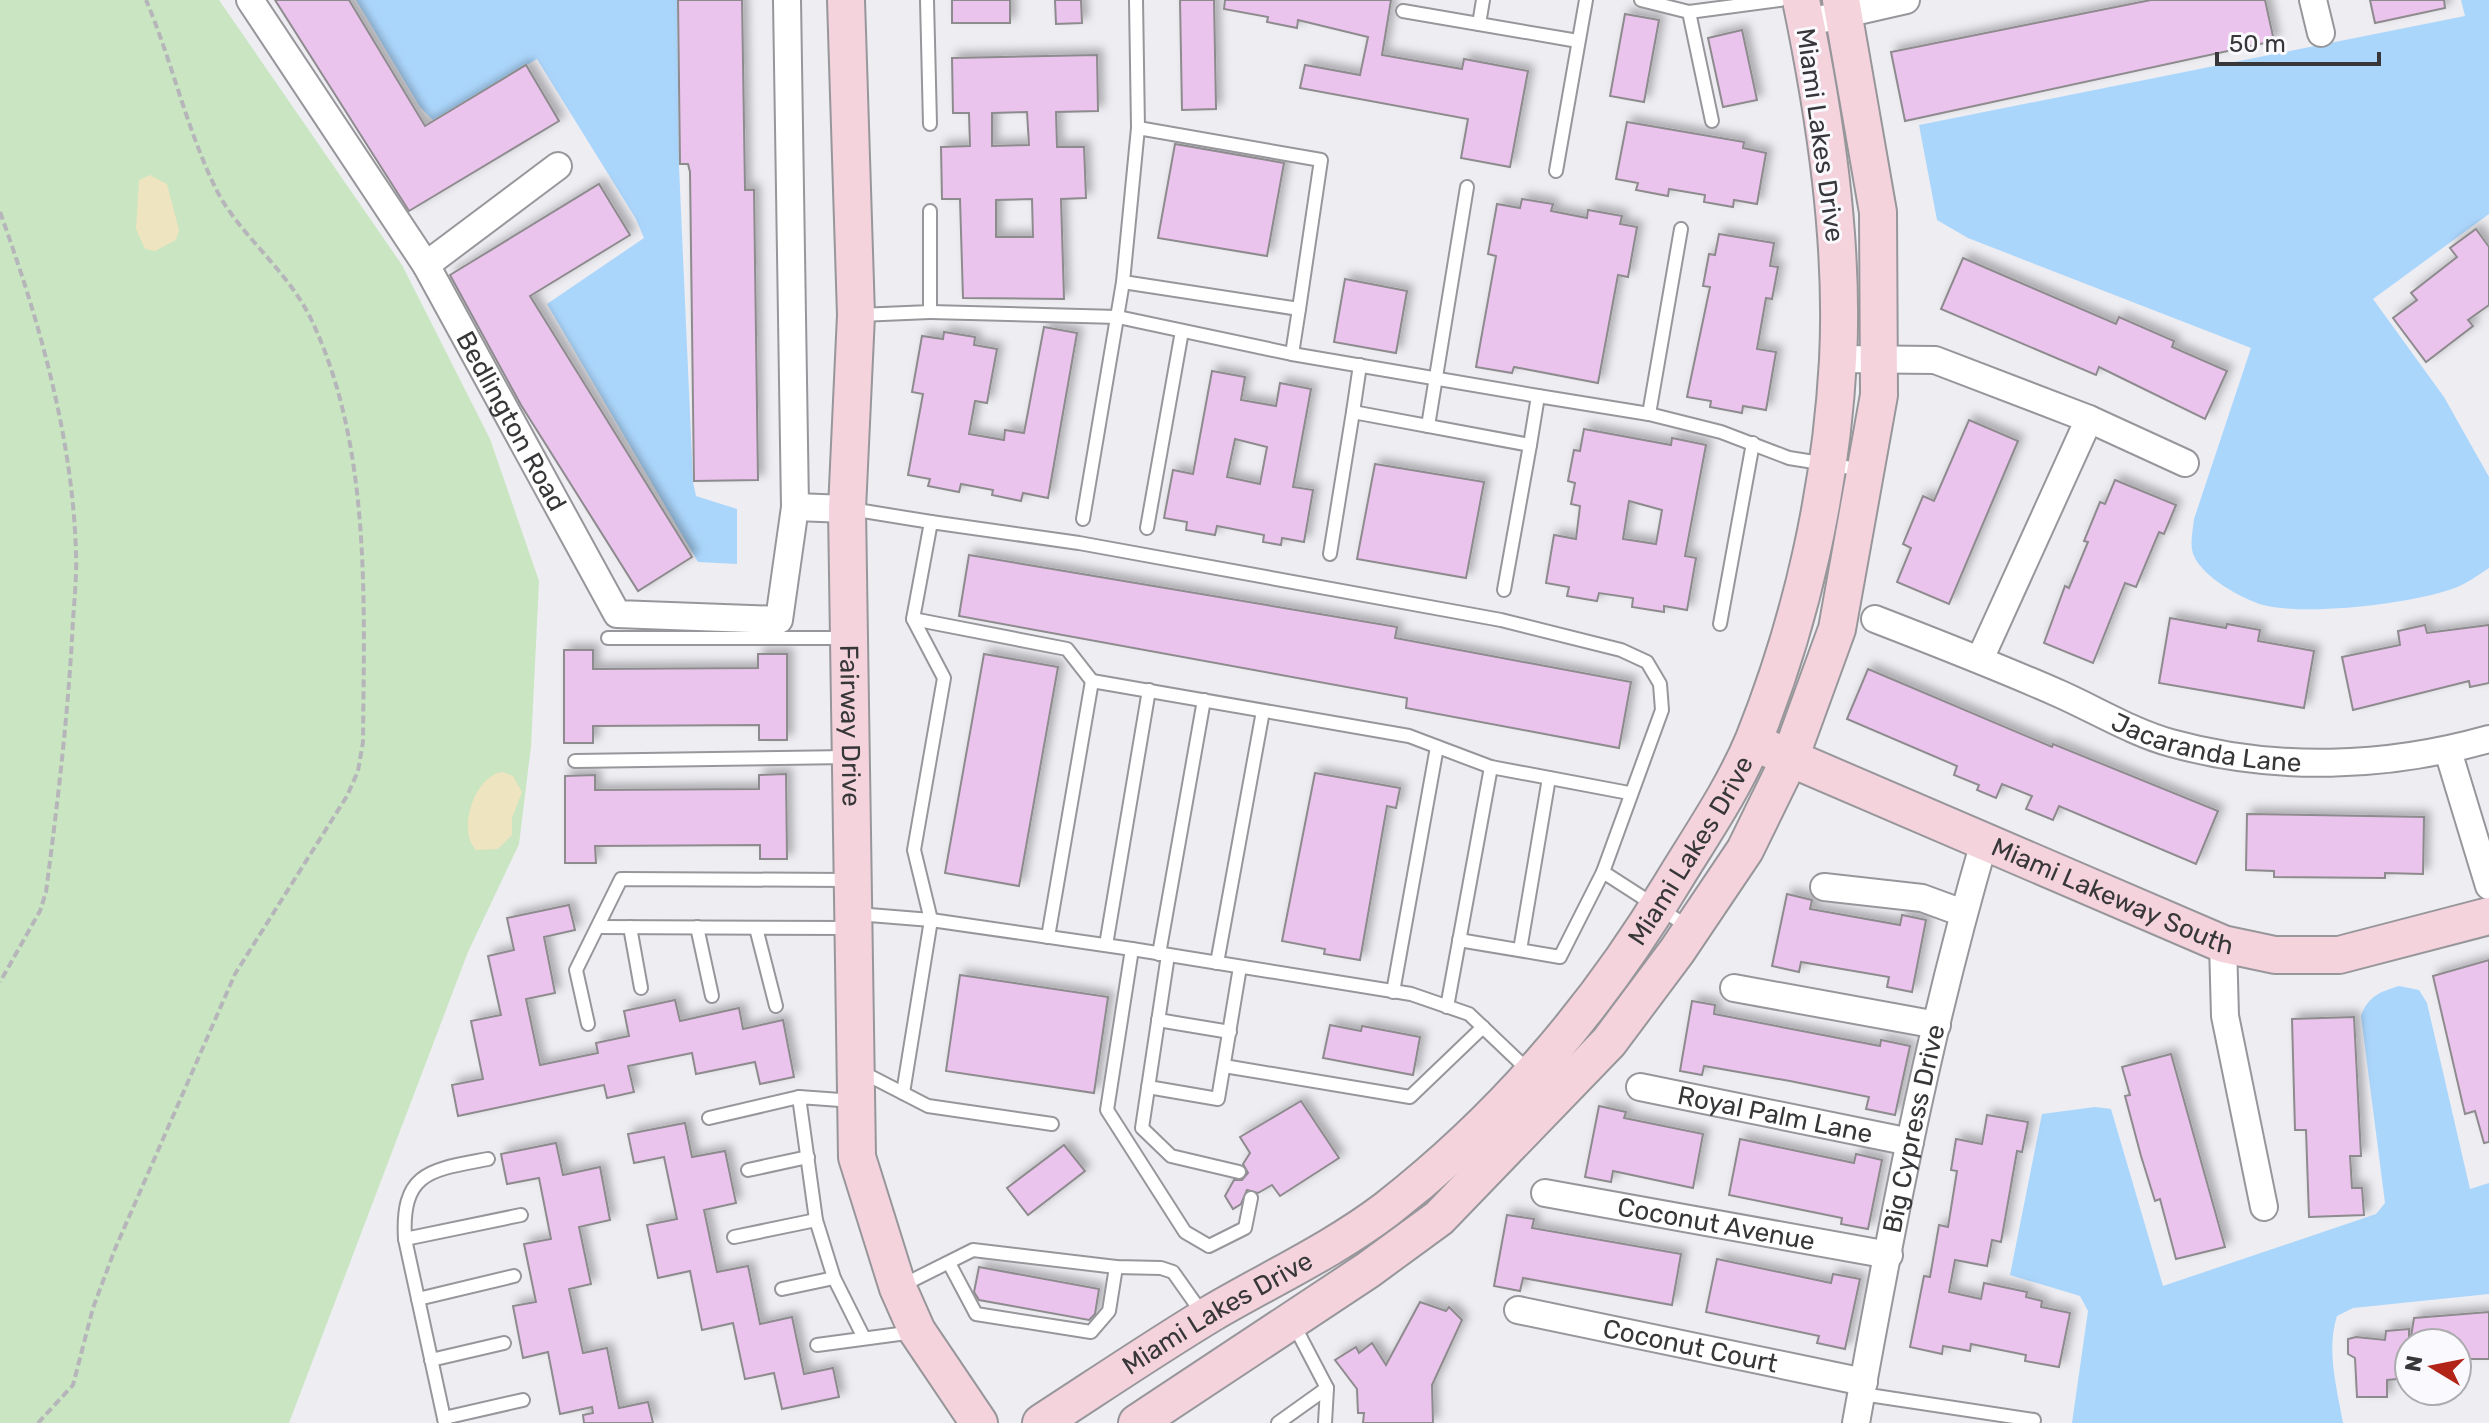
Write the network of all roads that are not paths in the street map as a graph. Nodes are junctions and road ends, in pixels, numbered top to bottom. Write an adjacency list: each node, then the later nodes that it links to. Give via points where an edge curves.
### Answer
1 (250, 0): 27 (street, Bedlington Road)
2 (787, 0): 49 (street, Bedlington Road)
3 (846, 0): 31 (main road, Fairway Drive)
4 (927, 0): 20 (lane)
5 (1136, 0): 21 (lane)
6 (1483, 0): 16 (lane)
7 (1586, 0): 18 (lane)
8 (1641, 0): 15 (lane)
9 (1906, 0): 12 (street)
10 (2313, 0): 17 (street)
11 (1710, 4): 13 (lane); 15 (lane)
12 (1842, 7): 13 (street); 36 (main road, Miami Lakes Drive, via 1878,212)
13 (1795, 8): 35 (main road, Miami Lakes Drive, via 1835,211)
14 (1403, 11): 16 (lane)
15 (1689, 12): 19 (lane)
16 (1479, 24): 18 (lane)
17 (2321, 33)
18 (1578, 41): 23 (lane)
19 (1712, 121)
20 (930, 124)
21 (1138, 128): 28 (lane); 29 (lane, via 1321,160)
22 (558, 166): 27 (street)
23 (1556, 171)
24 (1467, 187): 38 (lane)
25 (930, 211): 30 (lane)
26 (1681, 229): 41 (lane)
27 (426, 265): 49 (street, Bedlington Road, via 617,614 779,620)
28 (1123, 282): 29 (lane); 32 (lane)
29 (1299, 309): 34 (lane)
30 (930, 312): 31 (lane); 32 (lane)
31 (856, 315): 50 (main road, Fairway Drive)
32 (1118, 317): 33 (lane); 51 (lane)
33 (1182, 331): 34 (lane); 53 (lane)
34 (1292, 354): 37 (lane)
35 (1838, 359): 36 (street); 47 (main road, Miami Lakes Drive)
36 (1881, 362): 42 (street, via 1935,360); 48 (main road, Miami Lakes Drive)
37 (1360, 365): 38 (lane); 40 (lane)
38 (1436, 377): 39 (lane); 43 (lane)
39 (1538, 396): 41 (lane); 45 (lane)
40 (1353, 412): 43 (lane); 54 (lane)
41 (1649, 414): 44 (lane)
42 (2089, 419): 46 (street); 61 (street)
43 (1428, 426): 45 (lane)
44 (1753, 443): 47 (lane); 58 (lane)
45 (1530, 445): 55 (lane)
46 (2185, 463)
47 (1826, 465): 48 (lane); 67 (main road, Miami Lakes Drive, via 1795,623)
48 (1867, 471): 71 (main road, Miami Lakes Drive, via 1837,629)
49 (795, 507): 50 (street)
50 (847, 509): 52 (lane); 60 (main road, Fairway Drive)
51 (1083, 519)
52 (931, 522): 56 (lane); 75 (lane, via 1079,543 1486,617 1621,650 1647,662 1660,684 1662,710)
53 (1147, 528)
54 (1330, 554)
55 (1504, 590)
56 (913, 619): 62 (lane, via 1067,649); 84 (lane, via 944,678 914,850)
57 (1875, 619): 61 (street, Jacaranda Lane)
58 (1720, 624)
59 (608, 638): 60 (lane)
60 (849, 638): 70 (main road, Fairway Drive)
61 (1980, 659): 69 (street, Jacaranda Lane, via 2169,743 2245,758 2355,764)
62 (1092, 681): 63 (lane); 90 (lane)
63 (1149, 690): 64 (lane); 93 (lane)
64 (1204, 700): 65 (lane); 96 (lane)
65 (1263, 711): 68 (lane, via 1409,736); 97 (lane)
66 (2489, 739): 69 (street, Jacaranda Lane)
67 (1753, 741): 71 (main road, Miami Lakeway South); 80 (main road, Miami Lakes Drive)
68 (1437, 747): 73 (lane); 101 (lane)
69 (2448, 751): 78 (street)
70 (851, 757): 72 (lane); 81 (main road, Fairway Drive)
71 (1790, 758): 76 (main road, Miami Lakeway South); 89 (main road, Miami Lakes Drive, via 1745,850)
72 (575, 761)
73 (1491, 767): 74 (lane); 91 (lane)
74 (1549, 778): 75 (lane); 95 (lane)
75 (1629, 793): 77 (lane)
76 (1985, 839): 82 (street, Big Cypress Drive); 92 (main road, Miami Lakeway South)
77 (1603, 872): 80 (lane); 95 (lane, via 1560,957)
78 (2489, 886)
79 (1824, 887): 82 (street, via 1922,898)
80 (1658, 906): 89 (lane); 112 (main road, Miami Lakes Drive)
81 (853, 907): 84 (lane); 85 (lane, via 621,879); 88 (lane); 111 (main road, Fairway Drive)
82 (1963, 913): 107 (street, Big Cypress Drive)
83 (2489, 916): 92 (main road, Miami Lakeway South, via 2339,955 2275,955)
84 (931, 920): 90 (lane); 115 (lane)
85 (598, 927): 86 (lane); 106 (lane, via 576,970)
86 (630, 927): 87 (lane); 99 (lane)
87 (697, 927): 88 (lane); 102 (lane)
88 (756, 928): 103 (lane)
89 (1691, 929): 112 (main road, Miami Lakes Drive, via 1609,1042)
90 (1048, 937): 93 (lane)
91 (1459, 940): 95 (lane); 104 (lane)
92 (2223, 944): 126 (street, via 2225,1016)
93 (1106, 945): 94 (lane)
94 (1132, 949): 96 (lane); 125 (lane, via 1107,1110 1185,1232 1209,1246 1245,1228)
95 (1520, 950)
96 (1164, 954): 97 (lane); 105 (lane)
97 (1217, 963): 98 (lane)
98 (1240, 967): 101 (lane); 109 (lane)
99 (641, 988)
100 (1734, 988): 107 (street)
101 (1393, 992): 104 (lane)
102 (712, 996)
103 (776, 1006)
104 (1447, 1007): 108 (lane, via 1469,1014)
105 (1158, 1020): 109 (lane); 113 (lane)
106 (588, 1024)
107 (1937, 1025): 119 (street, Big Cypress Drive)
108 (1483, 1027): 110 (lane, via 1410,1097); 112 (lane)
109 (1230, 1032): 110 (lane)
110 (1224, 1066): 113 (lane, via 1218,1099)
111 (856, 1085): 115 (lane); 116 (lane); 136 (main road, Fairway Drive, via 857,1157)
112 (1543, 1085): 140 (main road, Miami Lakes Drive, via 1491,1117 1384,1210); 141 (main road, Miami Lakes Drive, via 1439,1218)
113 (1148, 1087): 123 (lane, via 1142,1128 1171,1156)
114 (1640, 1087): 119 (street, Royal Palm Lane)
115 (903, 1093): 118 (lane, via 928,1106)
116 (799, 1097): 117 (lane); 120 (lane)
117 (709, 1118)
118 (1052, 1124)
119 (1910, 1142): 131 (street, Big Cypress Drive)
120 (808, 1157): 122 (lane); 128 (lane)
121 (488, 1159): 130 (lane, via 432,1170 412,1186 404,1215)
122 (748, 1170)
123 (1239, 1172)
124 (1545, 1193): 131 (street, Coconut Avenue)
125 (1251, 1198)
126 (2264, 1207)
127 (521, 1215): 130 (lane)
128 (816, 1220): 129 (lane); 135 (lane)
129 (734, 1237)
130 (405, 1239): 138 (lane)
131 (1889, 1255): 148 (street, Big Cypress Drive)
132 (949, 1263): 133 (lane, via 973,1250); 133 (lane, via 976,1314 1091,1332 1109,1311); 136 (lane)
133 (1116, 1267): 140 (lane, via 1173,1272)
134 (514, 1276): 138 (lane)
135 (834, 1278): 137 (lane); 143 (lane)
136 (898, 1288): 142 (main road, Fairway Drive)
137 (782, 1289)
138 (418, 1299): 146 (lane)
139 (1518, 1310): 148 (street, Coconut Court)
140 (1205, 1318): 153 (main road, Miami Lakes Drive)
141 (1292, 1321): 147 (lane); 154 (main road, Miami Lakes Drive)
142 (917, 1331): 143 (lane); 152 (main road, Fairway Drive)
143 (863, 1336): 145 (lane)
144 (504, 1343): 146 (lane)
145 (817, 1345)
146 (431, 1360): 151 (lane)
147 (1327, 1388): 155 (lane); 156 (lane)
148 (1863, 1388): 150 (lane); 157 (street, Big Cypress Drive)
149 (523, 1400): 151 (lane)
150 (2034, 1420)
151 (444, 1421)
152 (979, 1423)
153 (1041, 1423)
154 (1137, 1423)
155 (1278, 1423)
156 (1325, 1423)
157 (1856, 1423)

